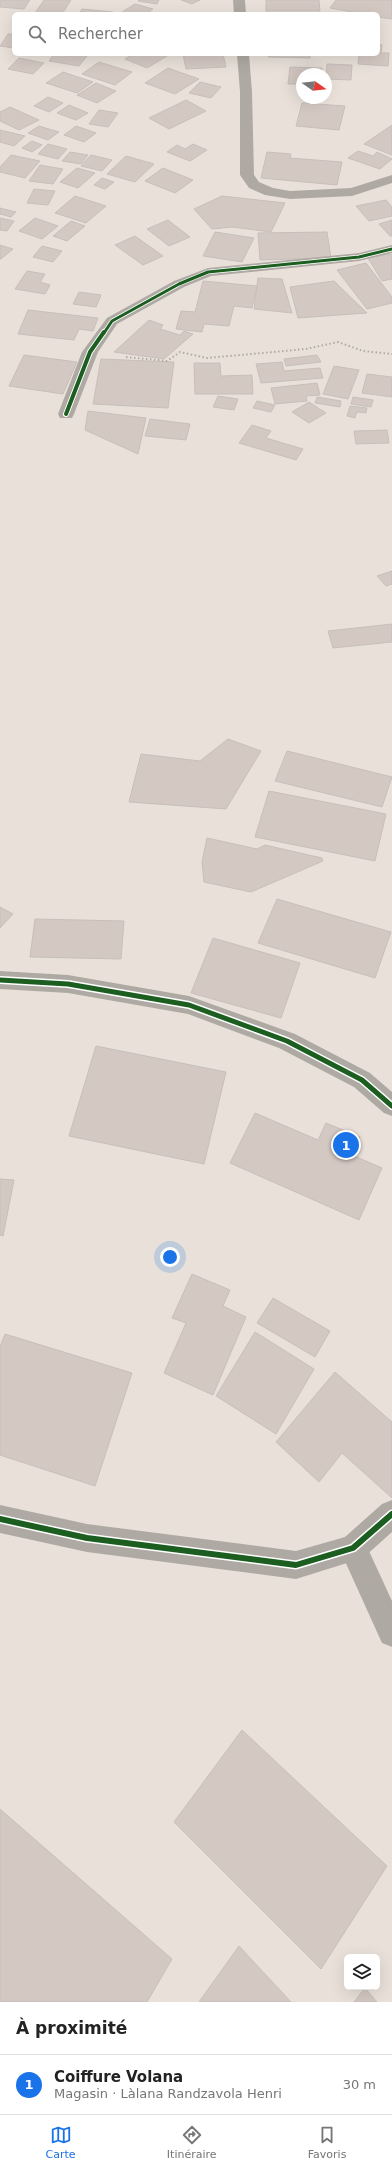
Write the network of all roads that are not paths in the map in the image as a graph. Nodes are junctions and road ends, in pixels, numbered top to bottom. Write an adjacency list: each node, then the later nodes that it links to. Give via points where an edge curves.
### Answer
1 (239, 0): 2 (street)
2 (240, 12)
3 (243, 56): 4 (street, via 247,175 254,185 270,192 290,195 352,192)
4 (392, 180)
5 (392, 249): 6 (street, via 359,257 208,272 179,284 112,321 90,354)
6 (66, 414)
7 (0, 980): 8 (street, via 68,984 189,1005 287,1041 362,1080)
8 (392, 1106)
9 (392, 1514): 11 (street)
10 (0, 1519): 11 (street, via 87,1538 296,1565)
11 (353, 1548): 12 (street)
12 (392, 1633)

